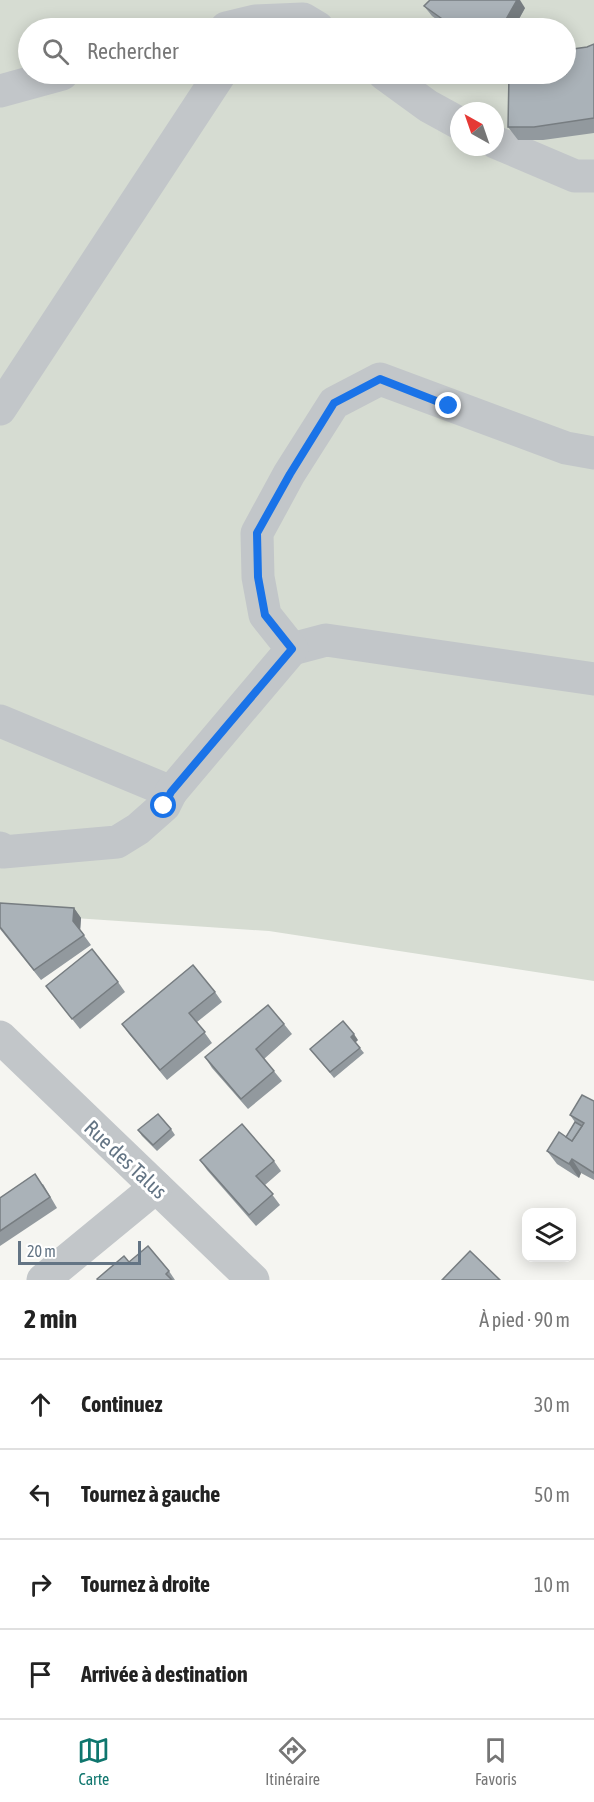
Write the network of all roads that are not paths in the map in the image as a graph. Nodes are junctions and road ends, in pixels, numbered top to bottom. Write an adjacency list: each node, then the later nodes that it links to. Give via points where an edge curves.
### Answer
1 (23, 84): 4 (street)
2 (213, 84): 8 (street)
3 (398, 84): 5 (street)
4 (0, 90)
5 (450, 118)
6 (504, 146): 7 (street, via 575,176)
7 (594, 176)
8 (0, 409)
9 (594, 453): 10 (street, via 566,448 380,379 334,403 257,533 258,577 265,615)
10 (292, 649): 11 (street, via 326,640); 13 (street)
11 (594, 679)
12 (0, 721): 13 (street)
13 (171, 792): 14 (street, via 164,806 117,842 3,852)
14 (0, 848)
15 (0, 1037): 16 (street, Rue des Talus)
16 (156, 1187): 17 (street); 18 (street, Rue des Talus)
17 (43, 1280)
18 (253, 1280)

